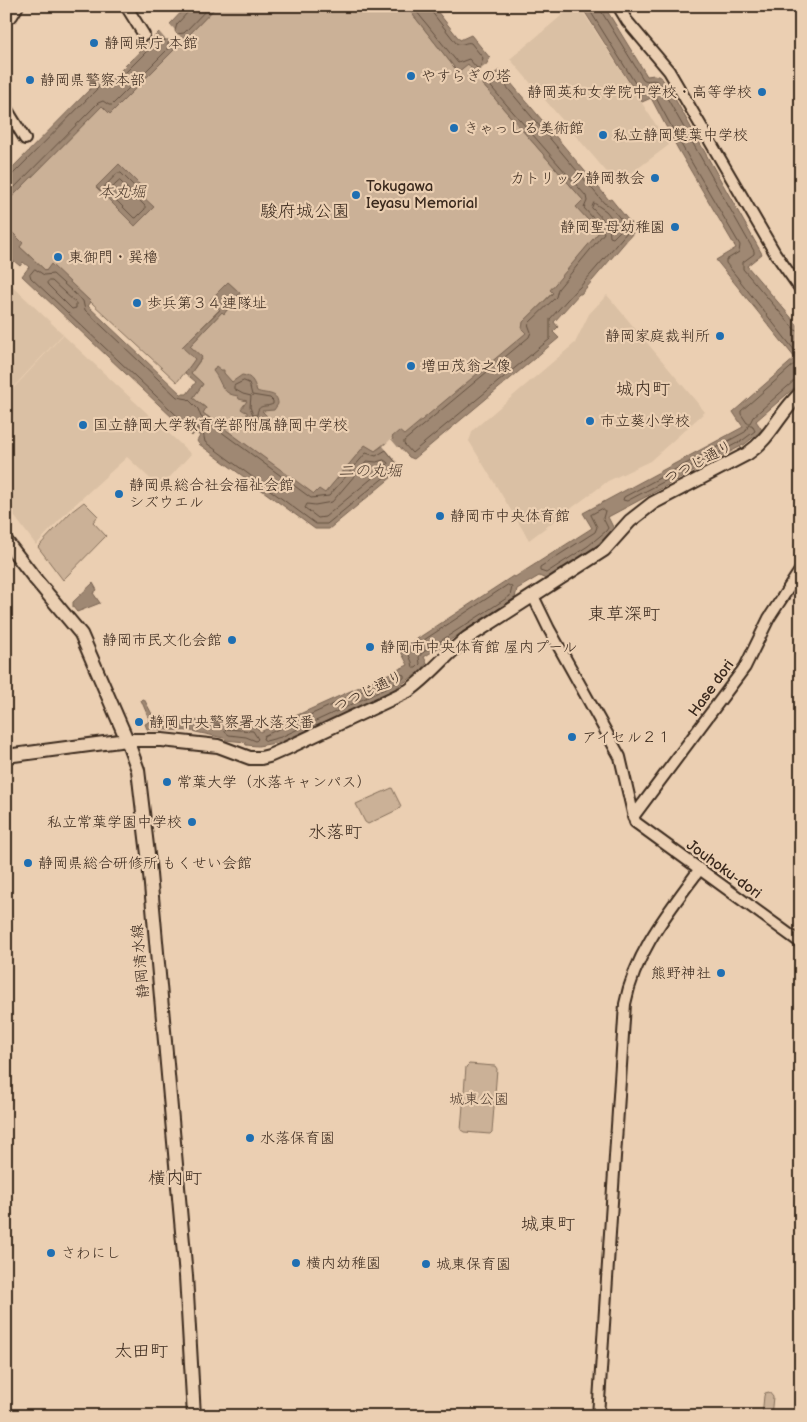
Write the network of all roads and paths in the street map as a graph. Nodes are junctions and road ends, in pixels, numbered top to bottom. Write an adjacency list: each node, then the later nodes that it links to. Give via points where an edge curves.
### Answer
1 (18, 6): 4 (street)
2 (126, 6): 5 (street)
3 (618, 6): 8 (street, via 669,71)
4 (6, 19)
5 (144, 34)
6 (6, 108): 7 (street)
7 (25, 139)
8 (801, 290)
9 (801, 394): 12 (main road, つつじ通り, via 785,410 760,446 654,502 630,521 604,550)
10 (6, 541): 13 (main road, 静岡清水線, via 81,634)
11 (801, 569): 15 (street, Hase dori, via 769,618 745,667)
12 (533, 596): 13 (main road, つつじ通り, via 467,638 424,680 408,691 269,756 250,758 218,746); 15 (street, via 620,757)
13 (127, 740): 14 (main road, つつじ通り); 18 (main road, 静岡清水線, via 138,770 144,815 186,1276)
14 (6, 756)
15 (633, 817): 16 (street, Jouhoku-dori, via 639,826)
16 (699, 870): 17 (street, Jouhoku-dori); 19 (street, via 644,950 625,1004)
17 (801, 943)
18 (194, 1416)
19 (598, 1416)

